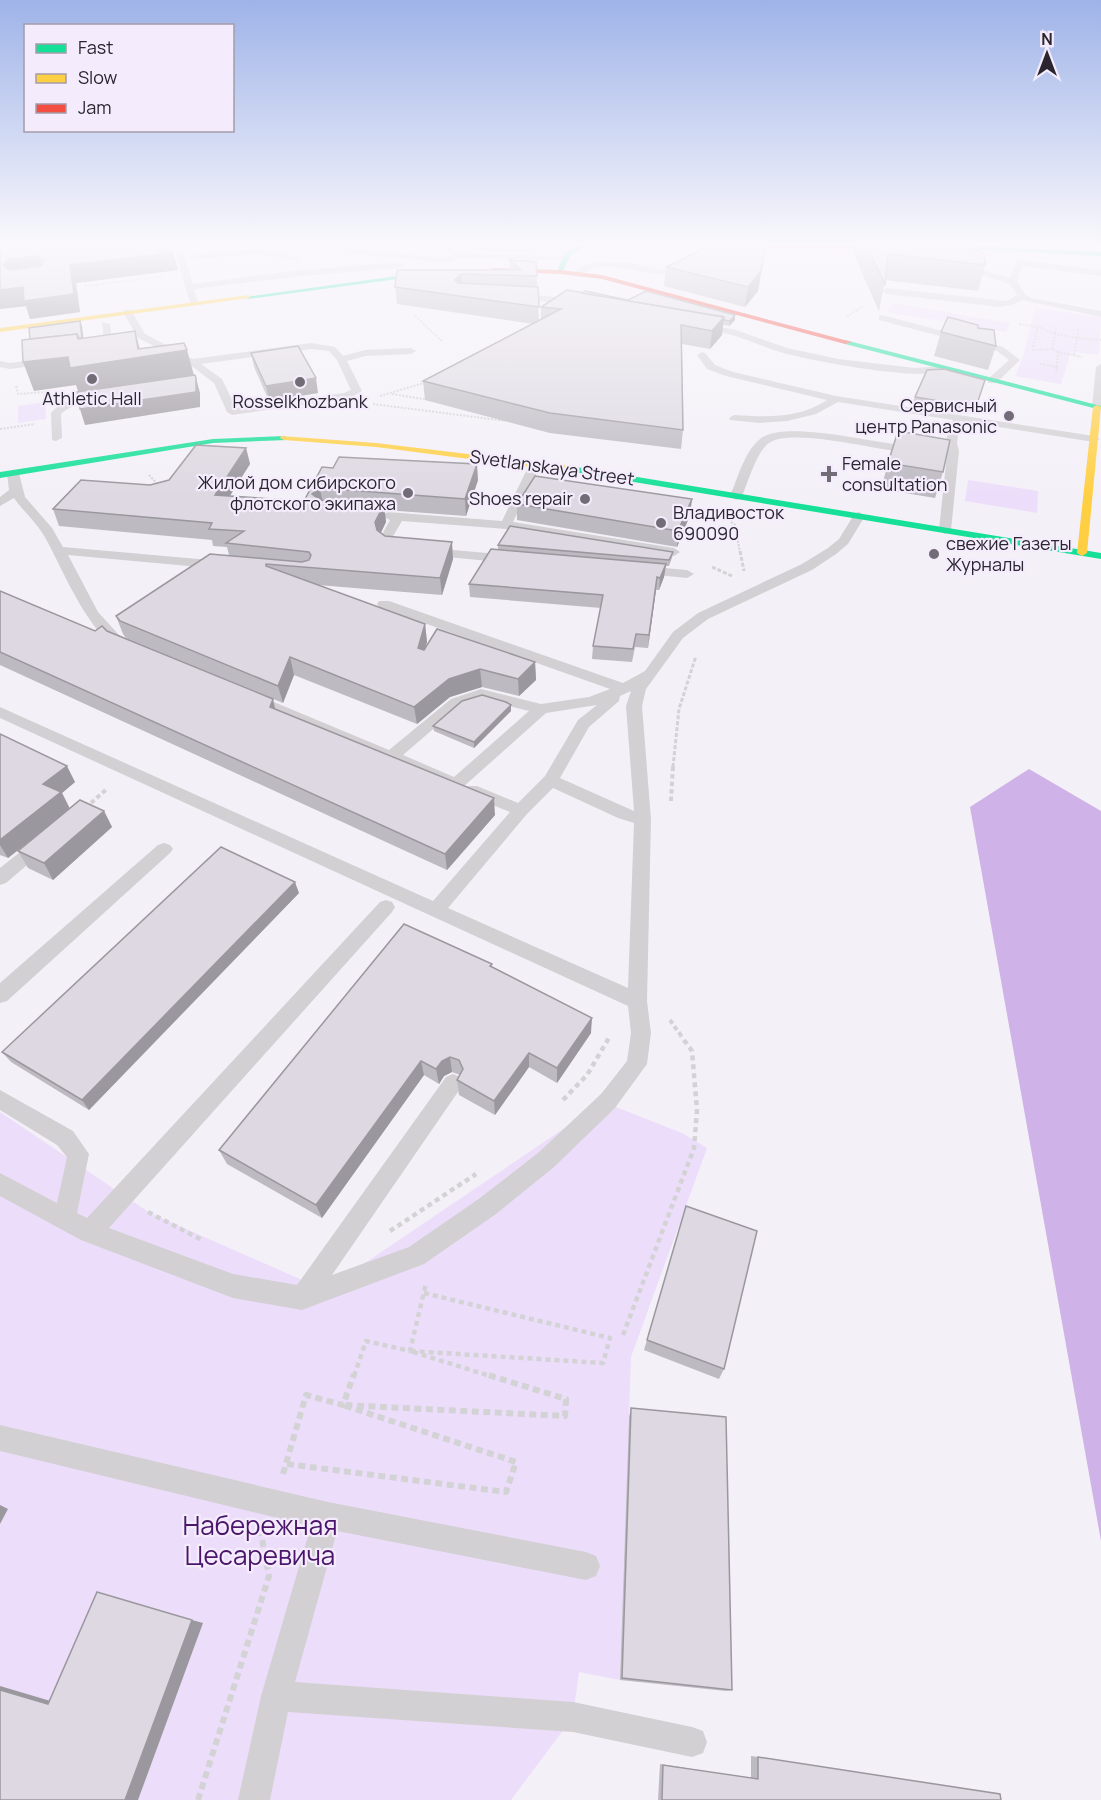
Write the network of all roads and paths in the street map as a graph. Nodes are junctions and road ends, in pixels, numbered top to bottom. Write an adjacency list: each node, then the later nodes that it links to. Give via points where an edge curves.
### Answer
1 (106, 329): 14 (lane)
2 (130, 329): 13 (lane)
3 (429, 329): 12 (path)
4 (715, 329): 29 (lane, via 838,362 915,371)
5 (795, 329): 29 (main road)
6 (924, 329): 31 (lane, via 1000,349 1015,360)
7 (1038, 329): 16 (path)
8 (1044, 329): 9 (path)
9 (1055, 334): 10 (path); 15 (path)
10 (1077, 338): 11 (path); 20 (path)
11 (1101, 340)
12 (442, 341)
13 (130, 343): 14 (lane); 14 (lane, via 100,352); 25 (lane, via 151,346)
14 (110, 347)
15 (1052, 349): 16 (path); 18 (path)
16 (1032, 350): 21 (path)
17 (411, 351): 24 (lane, via 366,353)
18 (1058, 352): 20 (path); 27 (path)
19 (702, 355): 37 (lane, via 711,367 730,374)
20 (1074, 355): 23 (path)
21 (1031, 356)
22 (33, 357): 26 (lane, via 55,357 10,366)
23 (1083, 357)
24 (341, 359): 25 (lane, via 332,349 311,346); 36 (lane, via 357,391)
25 (192, 363): 36 (lane, via 212,382 232,412)
26 (0, 364)
27 (1057, 367)
28 (1101, 367): 41 (lane)
29 (944, 369): 31 (main road)
30 (432, 380): 34 (path)
31 (992, 381): 41 (main road)
32 (15, 383): 33 (path, via 18,394)
33 (48, 392)
34 (392, 394): 38 (path); 39 (path)
35 (116, 396): 48 (lane, via 60,407 56,413)
36 (346, 396): 38 (path)
37 (836, 399): 42 (lane, via 828,406 790,418); 44 (lane)
38 (361, 400): 43 (path, via 384,407)
39 (436, 401)
40 (982, 408): 44 (lane)
41 (1099, 408): 49 (main road)
42 (734, 418)
43 (508, 421)
44 (979, 421): 49 (lane)
45 (42, 423): 47 (path)
46 (956, 423): 50 (lane)
47 (0, 429)
48 (56, 438)
49 (1094, 439): 64 (main road)
50 (953, 451): 54 (lane, via 824,438 765,439); 61 (lane)
51 (536, 463): 52 (main road, Svetlanskaya Street, via 290,438 213,441); 54 (main road, Svetlanskaya Street); 60 (lane)
52 (7, 474): 53 (lane)
53 (16, 492): 55 (lane); 62 (lane, via 51,535)
54 (736, 496): 58 (main road, Svetlanskaya Street)
55 (0, 502)
56 (377, 515): 57 (lane)
57 (398, 516): 60 (lane); 66 (lane, via 386,538 388,547)
58 (859, 516): 61 (main road, Svetlanskaya Street); 70 (lane, via 844,541 832,551)
59 (729, 520): 70 (path, via 735,525)
60 (506, 525): 63 (lane)
61 (945, 530): 64 (main road, Svetlanskaya Street)
62 (58, 550): 67 (lane); 73 (lane, via 106,630 120,643)
63 (674, 552)
64 (1082, 553): 65 (main road, Svetlanskaya Street)
65 (1101, 556)
66 (521, 560)
67 (235, 566)
68 (628, 569): 69 (lane)
69 (687, 574)
70 (749, 595): 74 (lane, via 703,616 678,634)
71 (384, 604): 75 (lane)
72 (699, 648): 82 (path, via 684,682 677,713)
73 (142, 652)
74 (650, 674): 75 (lane); 84 (lane, via 639,689 634,706)
75 (624, 689): 77 (lane, via 592,701); 80 (lane, via 583,724)
76 (240, 693): 79 (lane)
77 (541, 709): 79 (lane, via 481,694 456,702); 81 (lane)
78 (0, 712): 89 (lane)
79 (393, 756): 81 (lane)
80 (551, 780): 83 (lane); 84 (lane)
81 (456, 784): 83 (lane)
82 (670, 802)
83 (521, 810): 89 (lane)
84 (643, 819): 91 (lane)
85 (54, 833): 87 (lane)
86 (164, 849): 90 (lane)
87 (0, 878)
88 (386, 907): 99 (lane)
89 (436, 910): 91 (lane)
90 (0, 995)
91 (637, 1001): 104 (lane, via 641,1033 637,1064 608,1101 546,1160 416,1256)
92 (668, 1017): 105 (path, via 692,1051 697,1110 694,1148)
93 (610, 1030): 96 (path, via 610,1037 587,1075)
94 (453, 1083): 104 (lane)
95 (0, 1099): 100 (lane, via 65,1138 78,1154)
96 (555, 1109)
97 (479, 1172): 102 (path)
98 (0, 1184): 100 (lane)
99 (117, 1204): 101 (lane); 103 (path, via 150,1213)
100 (64, 1219): 101 (lane)
101 (89, 1232): 104 (lane, via 233,1286)
102 (388, 1232)
103 (210, 1244)
104 (302, 1298)
105 (624, 1335)
106 (410, 1351): 106 (path, via 424,1293 610,1338 603,1364); 107 (path, via 366,1341); 107 (path, via 566,1399 565,1416)
107 (343, 1406): 107 (path, via 516,1462 506,1492 287,1464 306,1395)
108 (0, 1438): 109 (lane)
109 (328, 1516): 111 (lane); 112 (lane)
110 (250, 1529): 114 (path, via 261,1532 269,1576)
111 (586, 1566)
112 (276, 1696): 113 (lane, via 573,1717); 115 (lane)
113 (692, 1742)
114 (198, 1800)
115 (254, 1800)

